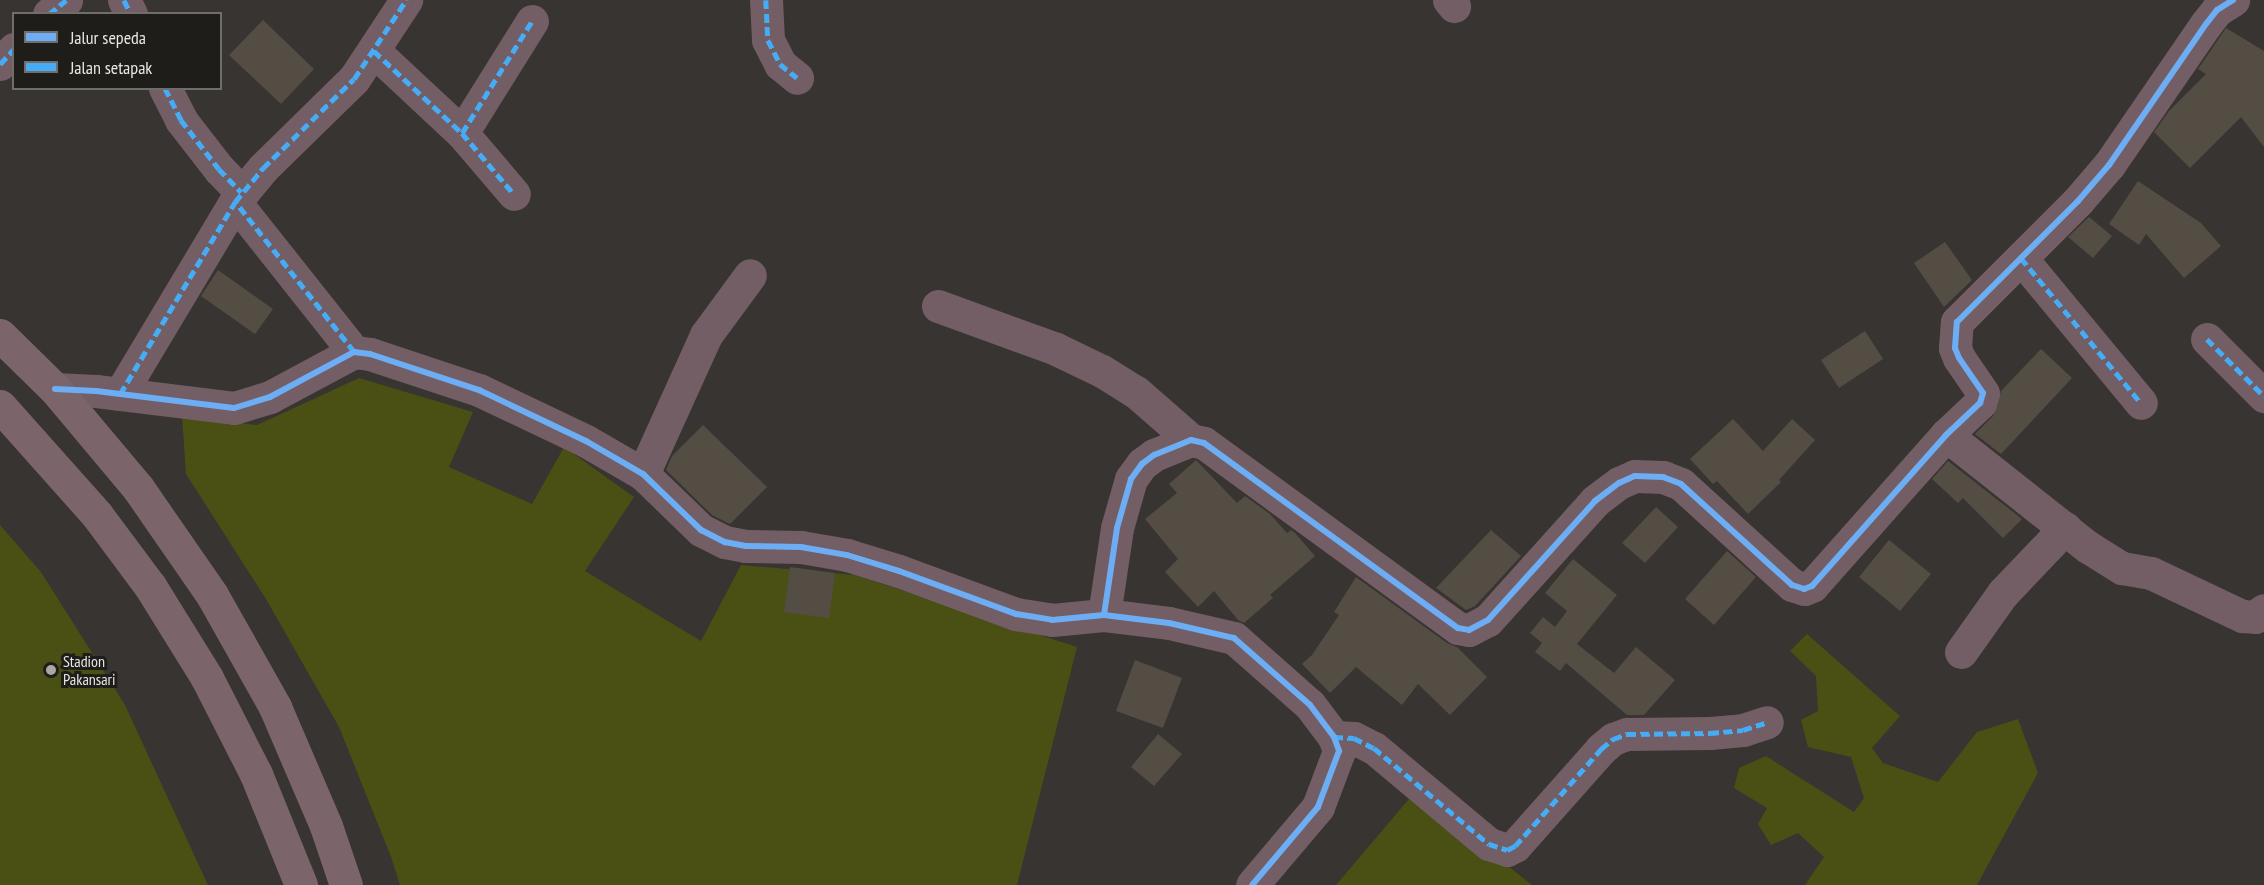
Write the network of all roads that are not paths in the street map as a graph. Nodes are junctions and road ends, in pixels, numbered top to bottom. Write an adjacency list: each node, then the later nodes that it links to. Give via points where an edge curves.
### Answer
1 (66, 0): 5 (street)
2 (406, 0): 8 (street)
3 (766, 0): 10 (street, via 768,40 780,64)
4 (2233, 0): 15 (street, via 2217,10 2206,24 2109,165)
5 (51, 12)
6 (532, 21): 12 (street)
7 (12, 51): 9 (street)
8 (374, 51): 12 (street); 14 (street, via 354,79)
9 (0, 64)
10 (797, 78)
11 (166, 90): 14 (street, via 181,120)
12 (462, 133): 13 (street)
13 (514, 194)
14 (238, 197): 20 (street); 22 (street)
15 (2021, 258): 24 (street); 26 (street, via 1967,310 1955,327 1959,358 1983,398)
16 (750, 275): 28 (street, via 706,335)
17 (938, 306): 27 (street, via 1090,365 1136,392)
18 (0, 335): 21 (main road)
19 (2207, 339): 23 (street)
20 (354, 352): 22 (street, via 270,396 234,408); 28 (street, via 479,390 535,415)
21 (55, 389): 22 (street); 29 (main road)
22 (120, 394)
23 (2264, 396)
24 (2141, 403)
25 (0, 406): 30 (main road)
26 (1946, 435): 27 (street, via 1812,586 1804,589 1792,585 1681,484 1664,477 1635,476 1595,501 1488,620 1469,630 1443,619 1204,443); 31 (street)
27 (1191, 440): 33 (street, via 1154,455 1131,479)
28 (643, 474): 33 (street, via 700,530 725,542 801,547 847,555 991,606 1052,620)
29 (138, 488): 30 (main road); 38 (main road, via 212,594 275,708 326,826)
30 (97, 514): 37 (main road, via 150,586 207,678 256,774)
31 (2065, 528): 32 (street, via 2122,568 2151,573 2242,616 2255,617); 34 (street, via 2003,593)
32 (2264, 610)
33 (1098, 616): 36 (street, via 1168,623 1234,638 1310,705)
34 (1960, 652)
35 (1767, 722): 36 (street, via 1732,731 1628,734 1613,739 1508,849 1489,844 1374,748 1354,738)
36 (1334, 737): 39 (street, via 1339,751 1318,807)
37 (301, 885)
38 (346, 885)
39 (1252, 885)

